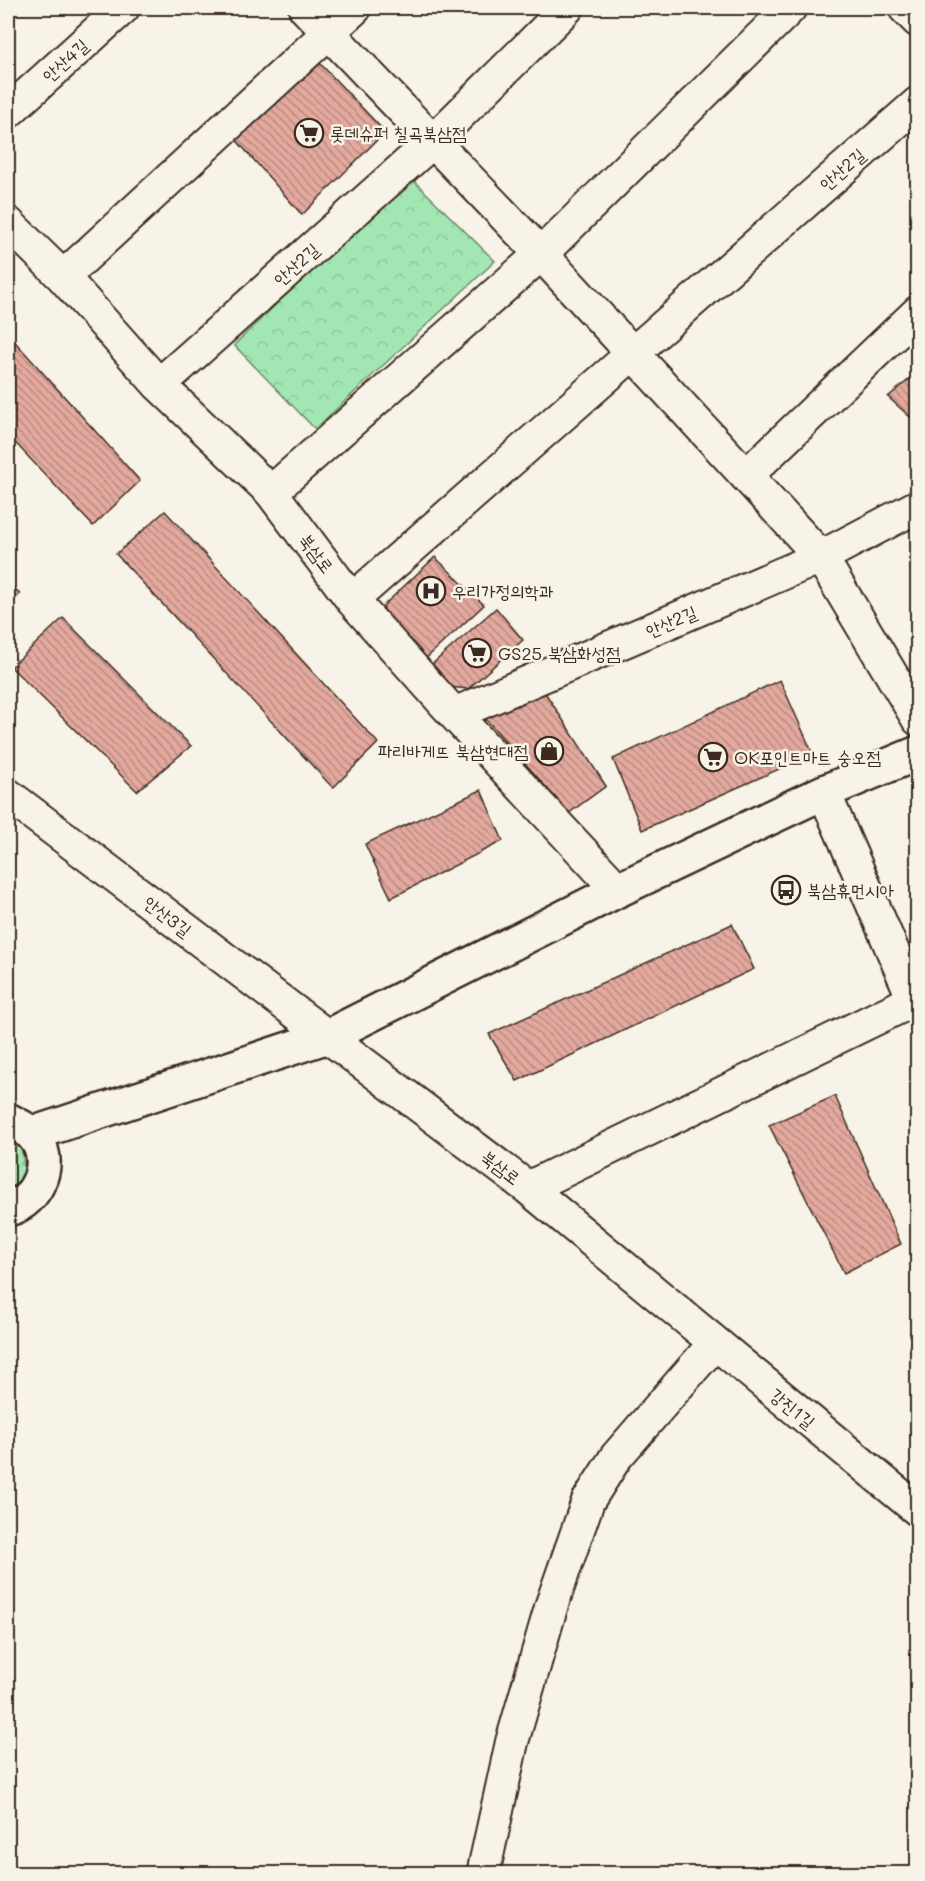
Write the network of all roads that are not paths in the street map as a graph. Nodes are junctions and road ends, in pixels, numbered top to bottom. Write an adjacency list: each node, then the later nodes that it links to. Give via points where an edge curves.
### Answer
1 (123, 8): 10 (street, 안산4길)
2 (305, 8): 8 (street)
3 (355, 8): 8 (street)
4 (567, 8): 11 (street, 안산2길)
5 (790, 8): 13 (street)
6 (905, 8): 7 (street)
7 (918, 21)
8 (330, 32): 11 (street); 14 (street)
9 (918, 103): 16 (street, 안산2길)
10 (8, 112)
11 (432, 142): 13 (street); 17 (street, 안산2길)
12 (8, 223): 14 (street, 북삼로)
13 (541, 254): 16 (street); 19 (street)
14 (63, 277): 17 (street, 북삼로)
15 (918, 312): 18 (street)
16 (631, 354): 18 (street); 22 (street, 안산2길)
17 (159, 385): 19 (street, 북삼로)
18 (746, 476): 21 (street)
19 (271, 492): 22 (street, 북삼로)
20 (918, 506): 21 (street, 안산2길)
21 (821, 557): 23 (street, 안산2길); 24 (street)
22 (352, 600): 23 (street, 북삼로)
23 (454, 714): 28 (street, 북삼로)
24 (918, 719)
25 (918, 753): 26 (street)
26 (824, 792): 28 (street); 29 (street)
27 (8, 795): 30 (street, 안산3길)
28 (618, 890): 30 (street)
29 (916, 999): 34 (street)
30 (328, 1036): 31 (street); 34 (street, 북삼로)
31 (101, 1112): 32 (street); 33 (street, via 75,1129)
32 (20, 1127): 33 (street, via 39,1147)
33 (42, 1175): 35 (street, via 27,1200)
34 (528, 1188): 36 (street, 북삼로)
35 (8, 1209)
36 (670, 1304): 37 (street, 강진1길)
37 (714, 1344): 38 (street, 강진1길); 39 (street, via 616,1456 588,1501 552,1604 512,1743)
38 (918, 1510)
39 (483, 1874)

